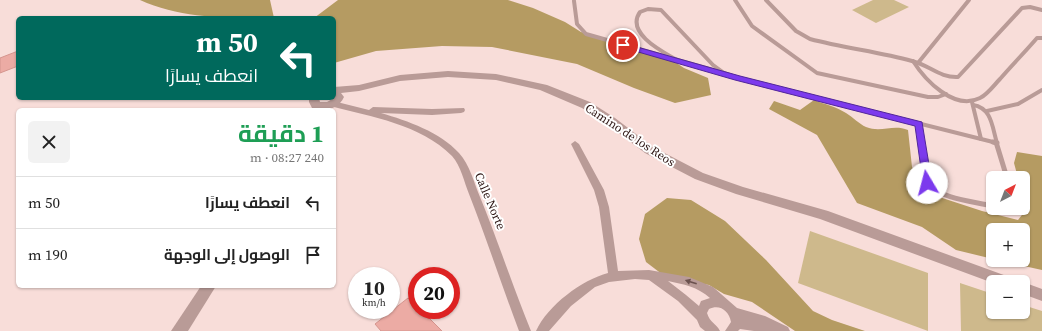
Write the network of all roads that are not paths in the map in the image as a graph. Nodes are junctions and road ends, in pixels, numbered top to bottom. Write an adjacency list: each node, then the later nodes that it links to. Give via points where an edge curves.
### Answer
1 (735, 0): 12 (lane, via 752,26 817,73 922,96 938,97)
2 (766, 0): 8 (lane, via 796,31 810,39)
3 (969, 0): 9 (lane)
4 (574, 1): 7 (lane, via 576,24 586,34)
5 (1042, 10): 9 (lane, via 1030,7 1020,9 958,77 941,75)
6 (1042, 38): 15 (lane, via 1036,38 983,98)
7 (677, 60): 10 (lane); 10 (lane, via 643,37 637,25 637,16 640,12 648,9 661,10 706,59)
8 (913, 62): 9 (lane); 12 (lane, via 933,87)
9 (918, 63)
10 (724, 73): 19 (lane)
11 (1042, 90): 18 (lane, via 1018,104)
12 (946, 94): 15 (lane)
13 (336, 98): 25 (street, Camino de los Reos, via 359,88 400,78 448,74 496,77 542,87 586,105 650,150 699,176 835,220)
14 (327, 102): 16 (street)
15 (972, 103): 18 (lane); 20 (lane)
16 (364, 110): 17 (street); 36 (street, Calle Norte, via 424,133 456,155 493,242)
17 (461, 110)
18 (987, 111): 21 (lane)
19 (919, 124): 20 (lane); 24 (lane, via 927,183 931,188 939,193)
20 (981, 139): 21 (lane)
21 (997, 143): 23 (lane)
22 (575, 144): 27 (street, via 604,207)
23 (1005, 171)
24 (986, 204)
25 (988, 275)
26 (652, 276): 27 (street, via 632,274); 31 (street, one-way to 26, via 715,294 698,284 677,278); 33 (street, via 682,298)
27 (614, 277): 37 (street, via 599,280 568,300)
28 (208, 288): 35 (street)
29 (1030, 291): 30 (street)
30 (1042, 295)
31 (723, 303): 32 (street); 33 (street, via 713,302 705,305 701,313)
32 (734, 312): 34 (street); 40 (street, via 761,320)
33 (702, 318): 38 (street)
34 (734, 327): 39 (street)
35 (179, 331)
36 (525, 331)
37 (542, 331)
38 (714, 331)
39 (781, 331)
40 (784, 331)

